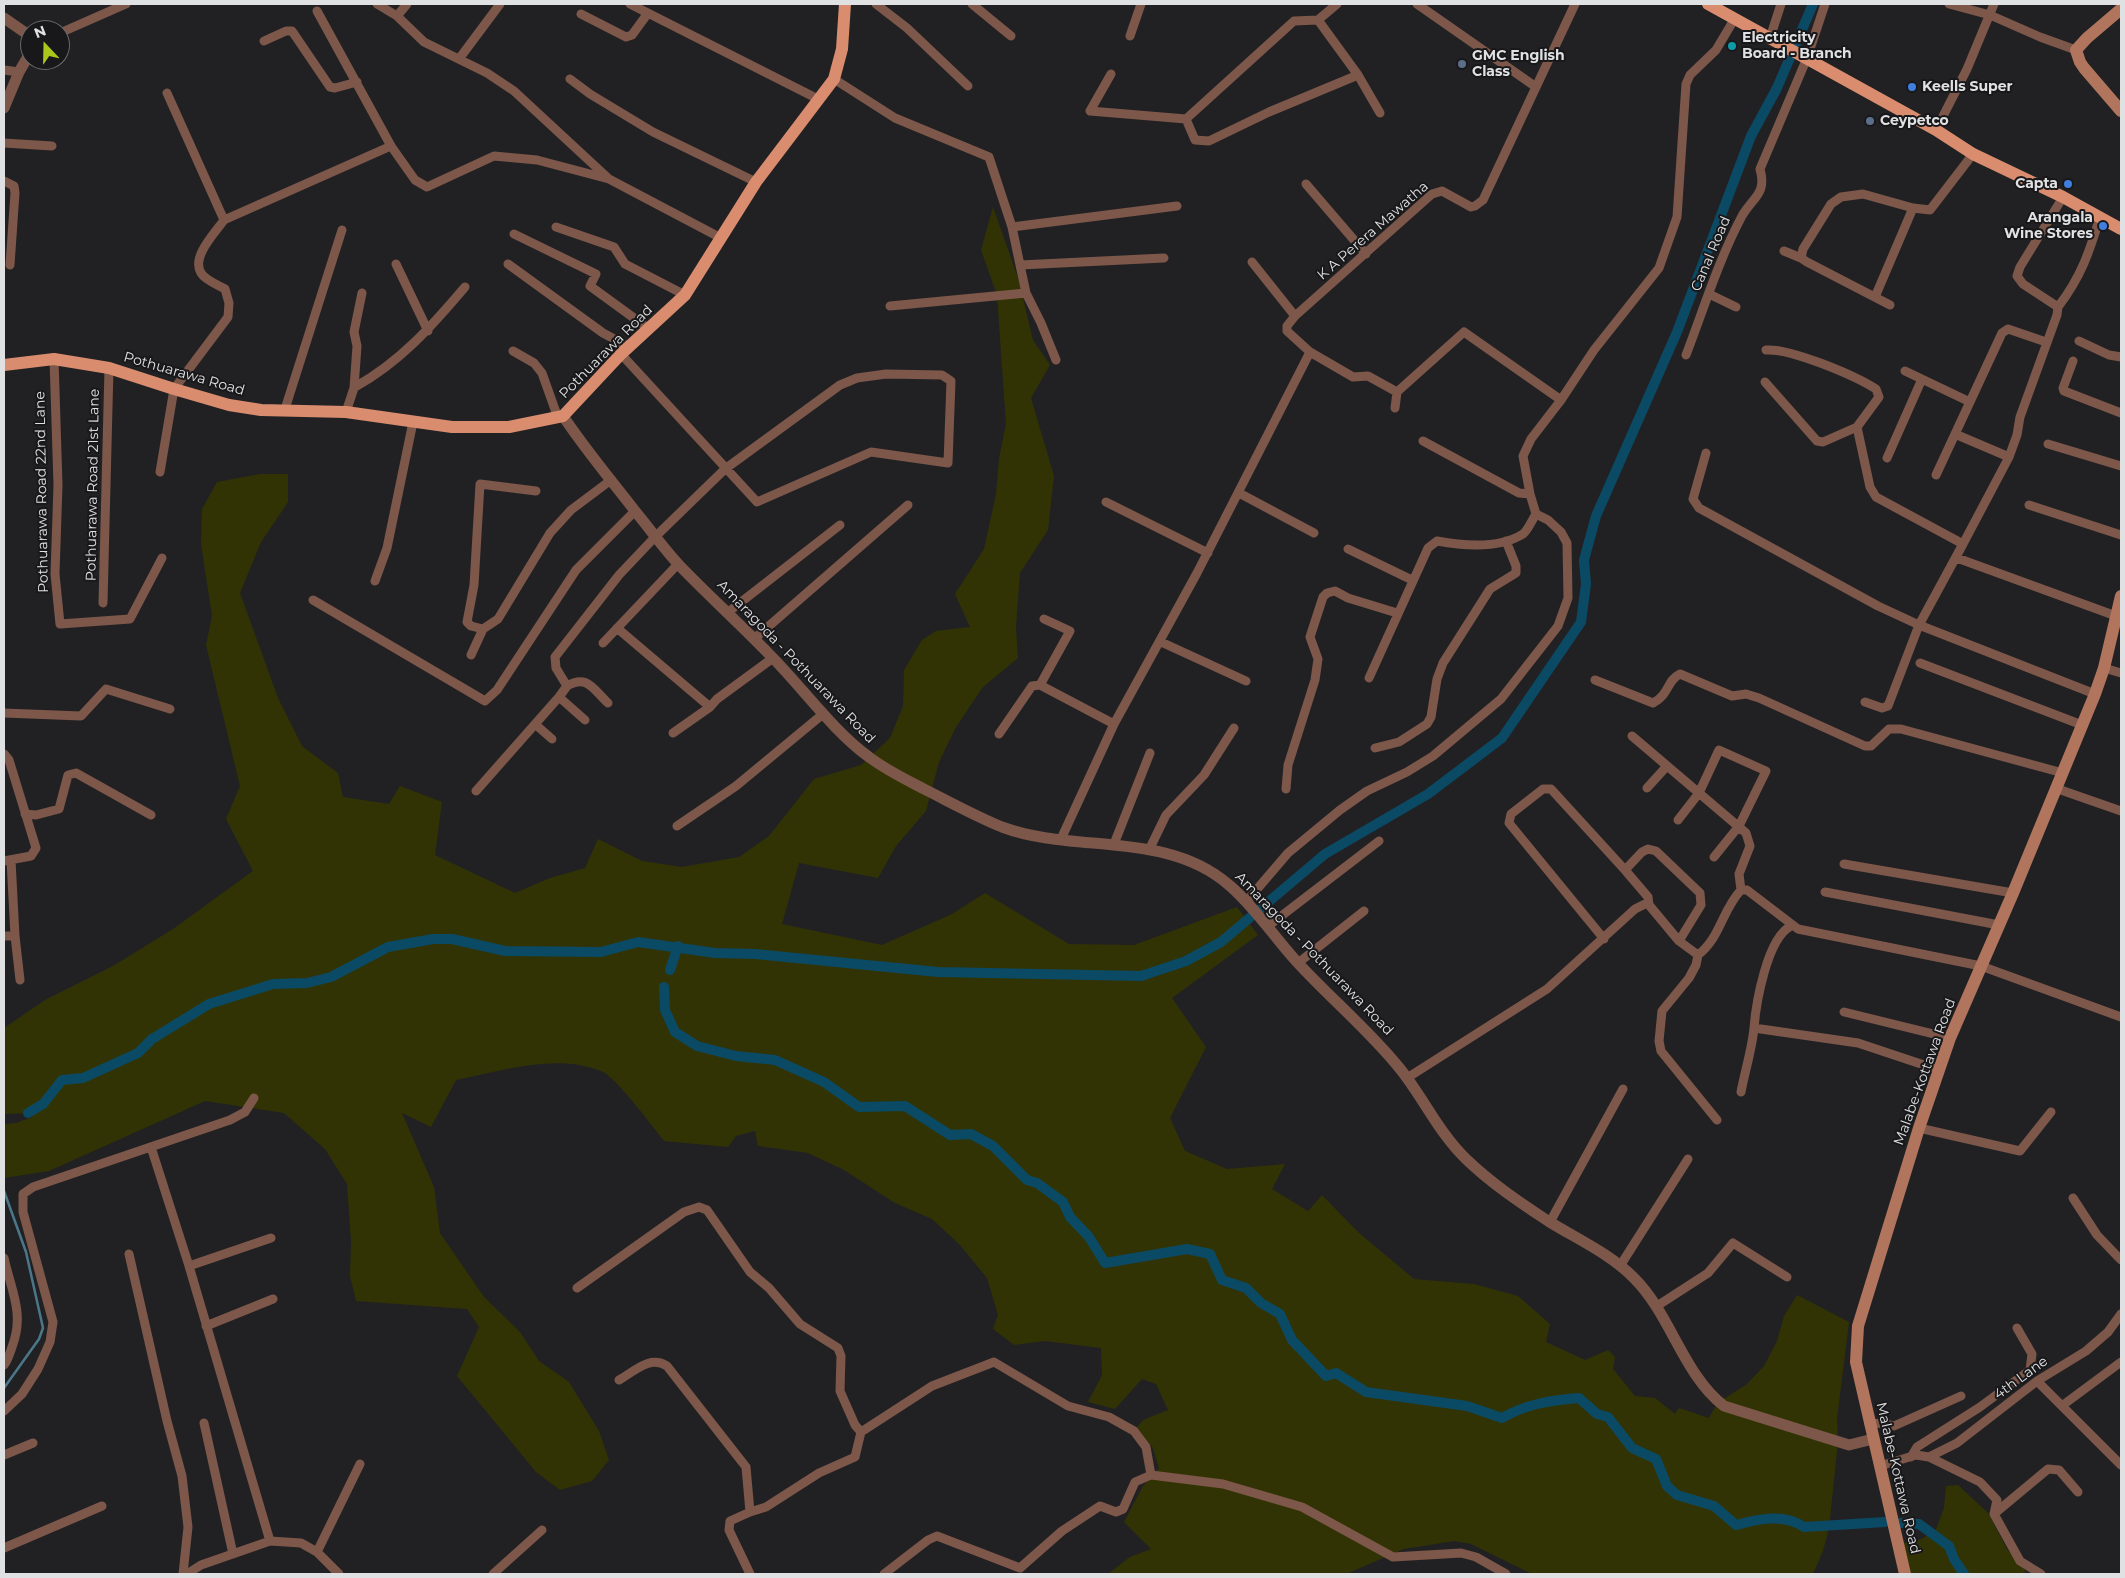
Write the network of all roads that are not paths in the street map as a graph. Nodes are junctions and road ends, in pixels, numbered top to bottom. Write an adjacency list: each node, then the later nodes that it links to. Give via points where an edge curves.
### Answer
1 (126, 4): 28 (street)
2 (378, 4): 23 (street)
3 (407, 4): 23 (street)
4 (500, 4): 35 (street)
5 (630, 4): 20 (street)
6 (844, 4): 40 (main road, Pothuarawa Road, via 842,49)
7 (876, 4): 43 (street, via 907,28)
8 (972, 4): 29 (street)
9 (1141, 4): 30 (street)
10 (1337, 4): 26 (street)
11 (1417, 4): 44 (street)
12 (1575, 4): 44 (street, K A Perera Mawatha)
13 (1708, 4): 25 (main road)
14 (1781, 4): 31 (street)
15 (1825, 4): 34 (street, Canal Road)
16 (1949, 4): 22 (street)
17 (1994, 4): 22 (street)
18 (2121, 9): 33 (main road)
19 (317, 11): 42 (street)
20 (648, 12): 21 (street, via 632,35 626,37); 46 (street)
21 (581, 14)
22 (1990, 15): 33 (street); 51 (street)
23 (397, 16): 35 (street, via 424,42)
24 (4, 18): 27 (street)
25 (1735, 18): 31 (main road); 112 (street, via 1716,50 1686,84 1677,217 1659,268 1594,350)
26 (1318, 20): 39 (street); 50 (street, via 1294,21)
27 (20, 29)
28 (70, 29)
29 (1011, 36)
30 (1130, 36)
31 (1774, 40): 34 (main road)
32 (264, 41): 42 (street, via 292,31 330,87)
33 (2076, 50): 48 (main road, via 2084,68)
34 (1804, 56): 51 (main road); 83 (street, Canal Road, via 1760,169 1763,181 1758,197 1748,206 1732,234)
35 (459, 59): 56 (street, via 514,91)
36 (4, 70): 37 (street)
37 (19, 72): 47 (street)
38 (1111, 74): 50 (street, via 1090,111)
39 (1358, 76): 49 (street); 50 (street, via 1268,112 1209,141 1196,140)
40 (834, 79): 46 (main road, Pothuarawa Road); 66 (street, via 894,118 989,157)
41 (570, 80): 58 (street, via 653,132)
42 (357, 82): 54 (street)
43 (968, 86)
44 (1536, 87): 72 (street, K A Perera Mawatha, via 1483,200 1471,207 1442,190 1437,191)
45 (167, 93): 64 (street)
46 (818, 98): 58 (main road, Pothuarawa Road)
47 (4, 105)
48 (2121, 111)
49 (1380, 113)
50 (1186, 118)
51 (1936, 130): 55 (main road)
52 (4, 143): 53 (street)
53 (52, 146)
54 (392, 146): 56 (street, via 415,180 426,187 494,156 537,160); 64 (street)
55 (1973, 154): 60 (main road); 62 (street, via 1930,210)
56 (609, 179): 70 (street)
57 (4, 181): 78 (street, via 14,186 15,193)
58 (756, 182): 70 (main road, Pothuarawa Road)
59 (1306, 184): 72 (street)
60 (2063, 197): 63 (main road); 88 (street, via 2017,276 2023,284)
61 (1177, 206): 66 (street)
62 (1913, 208): 74 (street, via 1863,194 1841,196 1831,204 1803,249); 85 (street)
63 (2100, 217): 67 (main road); 88 (street, via 2084,267)
64 (224, 220): 110 (street, via 200,255 198,264 202,274 225,289 228,317)
65 (556, 227): 84 (street, via 614,247 625,264)
66 (1012, 228): 79 (street)
67 (2121, 229)
68 (342, 230): 115 (street)
69 (514, 234): 91 (street, via 596,274 590,286)
70 (721, 238): 84 (main road, Pothuarawa Road)
71 (1784, 251): 74 (street)
72 (1366, 254): 90 (street, K A Perera Mawatha)
73 (1164, 258): 79 (street)
74 (1801, 258): 85 (street)
75 (1252, 262): 90 (street)
76 (396, 264): 92 (street)
77 (508, 264): 95 (street)
78 (10, 265)
79 (1020, 265): 82 (street)
80 (465, 288): 92 (street)
81 (362, 293): 109 (street, via 354,332 357,346)
82 (1026, 293): 87 (street); 102 (street)
83 (1709, 294): 89 (street); 99 (street, Canal Road)
84 (685, 295): 91 (main road, Pothuarawa Road)
85 (1875, 297): 86 (street)
86 (1890, 305)
87 (890, 306)
88 (2058, 307): 94 (street, via 2058,315)
89 (1736, 308)
90 (1295, 316): 98 (street, via 1287,331)
91 (649, 329): 95 (main road, Pothuarawa Road)
92 (428, 331): 109 (street, via 379,373)
93 (2079, 341): 100 (street)
94 (2046, 342): 113 (street, via 2008,329 2002,333); 125 (street)
95 (625, 350): 118 (main road, Pothuarawa Road); 128 (street)
96 (1766, 350): 120 (street, via 1783,350 1802,356 1876,389 1878,397)
97 (513, 351): 118 (street, via 534,363 542,373)
98 (1310, 352): 111 (street, via 1353,377 1368,376); 133 (street)
99 (1686, 354)
100 (2121, 358)
101 (54, 360): 104 (main road, Pothuarawa Road); 105 (main road, Pothuarawa Road); 148 (street, Pothuarawa Road 22nd Lane, via 58,485 55,574 60,624 130,619)
102 (1056, 360)
103 (2073, 361): 117 (street, via 2064,391)
104 (4, 365)
105 (109, 368): 110 (main road, Pothuarawa Road); 155 (street, Pothuarawa Road 21st Lane)
106 (1906, 371): 107 (street)
107 (1922, 379): 113 (street); 126 (street)
108 (1765, 382): 120 (street, via 1817,441 1823,442)
109 (355, 387): 116 (street)
110 (174, 389): 115 (main road, Pothuarawa Road, via 229,405 261,410); 129 (street)
111 (1397, 392): 112 (street, via 1464,332); 114 (street)
112 (1561, 400): 134 (street, via 1531,439 1523,456)
113 (1970, 402): 121 (street)
114 (1395, 408)
115 (285, 409): 116 (main road, Pothuarawa Road)
116 (346, 412): 119 (main road, Pothuarawa Road)
117 (2121, 413)
118 (561, 417): 119 (main road, Pothuarawa Road, via 509,427 452,427); 131 (street, Amaragoda - Pothuarawa Road)
119 (413, 422): 152 (street, via 387,548)
120 (1857, 427): 145 (street, via 1870,487 1876,497)
121 (1955, 434): 125 (street); 130 (street)
122 (1423, 442): 134 (street, via 1519,493)
123 (2048, 444): 127 (street)
124 (1706, 453): 160 (street, via 1693,499 1699,508 1878,606)
125 (2009, 457): 145 (street)
126 (1887, 458)
127 (2121, 466)
128 (725, 469): 128 (street, via 840,384 886,374 942,374 951,381 948,464 871,452 757,502); 143 (street)
129 (160, 472)
130 (1936, 475)
131 (611, 480): 138 (street, Amaragoda - Pothuarawa Road); 162 (street, via 571,510 550,533 498,619)
132 (536, 491): 162 (street, via 480,484 474,585 466,622)
133 (1239, 493): 141 (street); 147 (street)
134 (1530, 494): 139 (street)
135 (1106, 502): 147 (street)
136 (908, 505): 163 (street)
137 (2029, 505): 142 (street)
138 (635, 511): 143 (street, Amaragoda - Pothuarawa Road); 154 (street, via 576,570 497,690 485,700)
139 (1536, 514): 144 (street, via 1524,533); 221 (street, via 1561,532 1567,544 1568,598 1558,626 1501,699 1433,756 1367,791 1340,810 1288,853)
140 (840, 525): 156 (street)
141 (1314, 533)
142 (2121, 535)
143 (655, 537): 150 (street, Amaragoda - Pothuarawa Road); 174 (street, via 619,575 555,657 556,668)
144 (1506, 541): 151 (street, via 1464,546 1437,541 1428,548); 193 (street, via 1516,573 1490,588 1444,663 1427,724 1399,742)
145 (1963, 544): 149 (street)
146 (1348, 549): 151 (street)
147 (1208, 553): 164 (street)
148 (162, 558)
149 (1957, 558): 158 (street); 160 (street)
150 (678, 564): 156 (street, Amaragoda - Pothuarawa Road); 161 (street)
151 (1412, 580): 157 (street)
152 (375, 581)
153 (2121, 596): 158 (main road, Malabe-Kottawa Road)
154 (312, 600)
155 (103, 603)
156 (727, 613): 163 (street, Amaragoda - Pothuarawa Road)
157 (1397, 613): 171 (street); 200 (street, via 1335,591 1323,597 1310,637 1318,659 1315,680 1288,765)
158 (2116, 616): 169 (main road, Malabe-Kottawa Road)
159 (1044, 619): 175 (street, via 1070,631)
160 (1919, 624): 176 (street); 178 (street, via 1888,706 1882,708)
161 (617, 628): 165 (street); 180 (street)
162 (483, 630): 166 (street)
163 (754, 639): 167 (street, Amaragoda - Pothuarawa Road)
164 (1161, 642): 173 (street); 186 (street)
165 (603, 643)
166 (471, 655)
167 (773, 658): 180 (street); 183 (street, Amaragoda - Pothuarawa Road)
168 (1920, 663): 187 (street)
169 (2104, 668): 170 (street); 176 (main road, Malabe-Kottawa Road)
170 (2121, 673)
171 (1369, 678)
172 (1595, 680): 197 (street, via 1653,703 1664,697 1674,677 1680,674 1732,696 1746,694 1759,698 1865,746 1871,746 1888,729 1901,729)
173 (1246, 681)
174 (566, 686): 177 (street); 179 (street, via 576,680 584,680)
175 (1040, 686): 186 (street); 190 (street, via 1032,686)
176 (2095, 694): 187 (main road, Malabe-Kottawa Road)
177 (559, 697): 184 (street); 185 (street)
178 (1865, 702)
179 (608, 703)
180 (710, 707): 189 (street)
181 (170, 710): 182 (street, via 106,689 80,716)
182 (4, 713)
183 (823, 714): 207 (street, via 736,786); 209 (street, Amaragoda - Pothuarawa Road, via 866,755 906,780 1003,827 1024,834)
184 (585, 720)
185 (535, 724): 192 (street); 201 (street)
186 (1114, 724): 209 (street)
187 (2082, 725): 197 (main road, Malabe-Kottawa Road)
188 (1234, 728): 212 (street, via 1204,775 1166,814)
189 (673, 733)
190 (1000, 734)
191 (1632, 736): 196 (street)
192 (552, 739)
193 (1375, 748)
194 (1150, 753): 211 (street)
195 (4, 754): 204 (street, via 9,760)
196 (1667, 766): 198 (street); 202 (street)
197 (2063, 773): 199 (main road, Malabe-Kottawa Road)
198 (1647, 788)
199 (2055, 788): 203 (street); 219 (main road, Malabe-Kottawa Road)
200 (1286, 789)
201 (476, 791)
202 (1699, 793): 206 (street); 208 (street); 208 (street, via 1719,750 1766,772)
203 (2121, 811)
204 (25, 814): 205 (street, via 36,815 59,809 68,775 76,773); 214 (street, via 36,848 31,856)
205 (151, 814)
206 (1678, 820)
207 (677, 826)
208 (1739, 826): 213 (street); 217 (street, via 1746,833 1750,846 1739,874)
209 (1061, 839): 211 (street, Amaragoda - Pothuarawa Road)
210 (1379, 841): 223 (street)
211 (1114, 844): 212 (street, Amaragoda - Pothuarawa Road)
212 (1149, 850): 221 (street, Amaragoda - Pothuarawa Road, via 1204,868 1228,884)
213 (1714, 857)
214 (8, 860): 227 (street)
215 (1844, 864): 219 (street)
216 (1625, 870): 220 (street, via 1648,897); 228 (street, via 1551,789 1543,789 1511,814 1509,823 1513,829); 229 (street, via 1648,849 1656,852 1700,893 1701,905)
217 (1741, 890): 225 (street, via 1747,890); 230 (street, via 1710,946)
218 (1825, 892): 224 (street)
219 (2013, 892): 224 (main road, Malabe-Kottawa Road)
220 (1649, 904): 228 (street, via 1635,909); 229 (street)
221 (1248, 905): 223 (street, Amaragoda - Pothuarawa Road)
222 (1364, 911): 231 (street)
223 (1263, 923): 231 (street, Amaragoda - Pothuarawa Road)
224 (1999, 925): 232 (main road, Malabe-Kottawa Road)
225 (1791, 926): 232 (street); 236 (street, via 1784,929 1766,965)
226 (4, 936): 227 (street)
227 (15, 936): 233 (street)
228 (1604, 938): 239 (street, via 1547,989)
229 (1680, 941): 230 (street)
230 (1698, 955): 244 (street, via 1689,978 1662,1011 1659,1041 1661,1051)
231 (1298, 963): 239 (street, Amaragoda - Pothuarawa Road, via 1383,1048)
232 (1981, 966): 235 (street); 237 (main road, Malabe-Kottawa Road)
233 (20, 980)
234 (1844, 1012): 237 (street)
235 (2121, 1017)
236 (1754, 1028): 238 (street, via 1858,1043); 241 (street)
237 (1950, 1038): 238 (main road, Malabe-Kottawa Road)
238 (1939, 1070): 245 (main road, Malabe-Kottawa Road)
239 (1407, 1078): 249 (street, Amaragoda - Pothuarawa Road, via 1439,1128 1463,1156 1492,1182)
240 (1623, 1089): 249 (street)
241 (1741, 1092)
242 (254, 1098): 246 (street, via 245,1112 230,1120)
243 (2051, 1112): 245 (street, via 2020,1151)
244 (1717, 1120)
245 (1919, 1128): 271 (main road, Malabe-Kottawa Road, via 1858,1326 1856,1362)
246 (151, 1147): 254 (street); 269 (street, via 33,1187 23,1194 22,1212 54,1322 50,1342 38,1369 22,1394)
247 (1688, 1160): 255 (street)
248 (2073, 1198): 252 (street, via 2097,1235)
249 (1550, 1222): 255 (street, Amaragoda - Pothuarawa Road)
250 (271, 1238): 254 (street)
251 (130, 1254): 291 (street, via 166,1421 182,1476 188,1527)
252 (2121, 1260)
253 (4, 1262): 264 (street, via 18,1309 17,1336)
254 (189, 1266): 261 (street)
255 (1620, 1266): 259 (street, Amaragoda - Pothuarawa Road)
256 (1787, 1277): 259 (street, via 1733,1243 1708,1273)
257 (578, 1288): 272 (street, via 684,1212 699,1207 706,1210 750,1272 769,1288 800,1324 838,1348 842,1356 840,1392)
258 (273, 1299): 261 (street)
259 (1657, 1306): 273 (street, Amaragoda - Pothuarawa Road, via 1700,1381 1724,1406 1849,1445)
260 (2121, 1314): 266 (street, 4th Lane, via 2108,1332 2086,1351)
261 (206, 1326): 287 (street)
262 (2017, 1328): 276 (street, via 2032,1354 2030,1370 1980,1408 1917,1447)
263 (2121, 1362): 268 (street)
264 (4, 1365)
265 (619, 1380): 284 (street, via 652,1362 667,1366 746,1467)
266 (2037, 1381): 268 (street); 277 (street, 4th Lane, via 1957,1443)
267 (1961, 1396): 271 (street, via 1894,1426)
268 (2063, 1405): 279 (street)
269 (4, 1411)
270 (204, 1422): 290 (street)
271 (1869, 1424): 273 (main road, Malabe-Kottawa Road)
272 (861, 1432): 281 (street, via 932,1386 994,1362 1068,1406 1109,1417 1134,1431 1146,1447); 284 (street, via 855,1457 819,1474 766,1507)
273 (1873, 1438): 280 (main road, Malabe-Kottawa Road)
274 (33, 1443): 275 (street)
275 (4, 1455)
276 (1911, 1457): 277 (street, via 1916,1454); 280 (street)
277 (1930, 1457): 285 (street, via 1980,1482 1997,1500)
278 (360, 1464): 289 (street)
279 (2121, 1465)
280 (1880, 1466): 297 (main road, Malabe-Kottawa Road)
281 (1151, 1475): 295 (street, via 1135,1482 1123,1509 1116,1512 1100,1506 1062,1531 1020,1568 937,1536); 296 (street, via 1222,1484 1302,1507 1393,1557 1476,1556)
282 (2078, 1492): 285 (street, via 2059,1470 2048,1469)
283 (102, 1506): 288 (street)
284 (750, 1512): 294 (street, via 730,1521 729,1530)
285 (1994, 1514): 298 (street, via 2020,1561)
286 (542, 1530): 293 (street)
287 (270, 1541): 289 (street, via 301,1543); 290 (street)
288 (4, 1548)
289 (317, 1552): 292 (street)
290 (233, 1554): 291 (street)
291 (185, 1574)
292 (339, 1574)
293 (493, 1574)
294 (750, 1574)
295 (884, 1574)
296 (1506, 1574)
297 (1905, 1574)
298 (2042, 1574)

